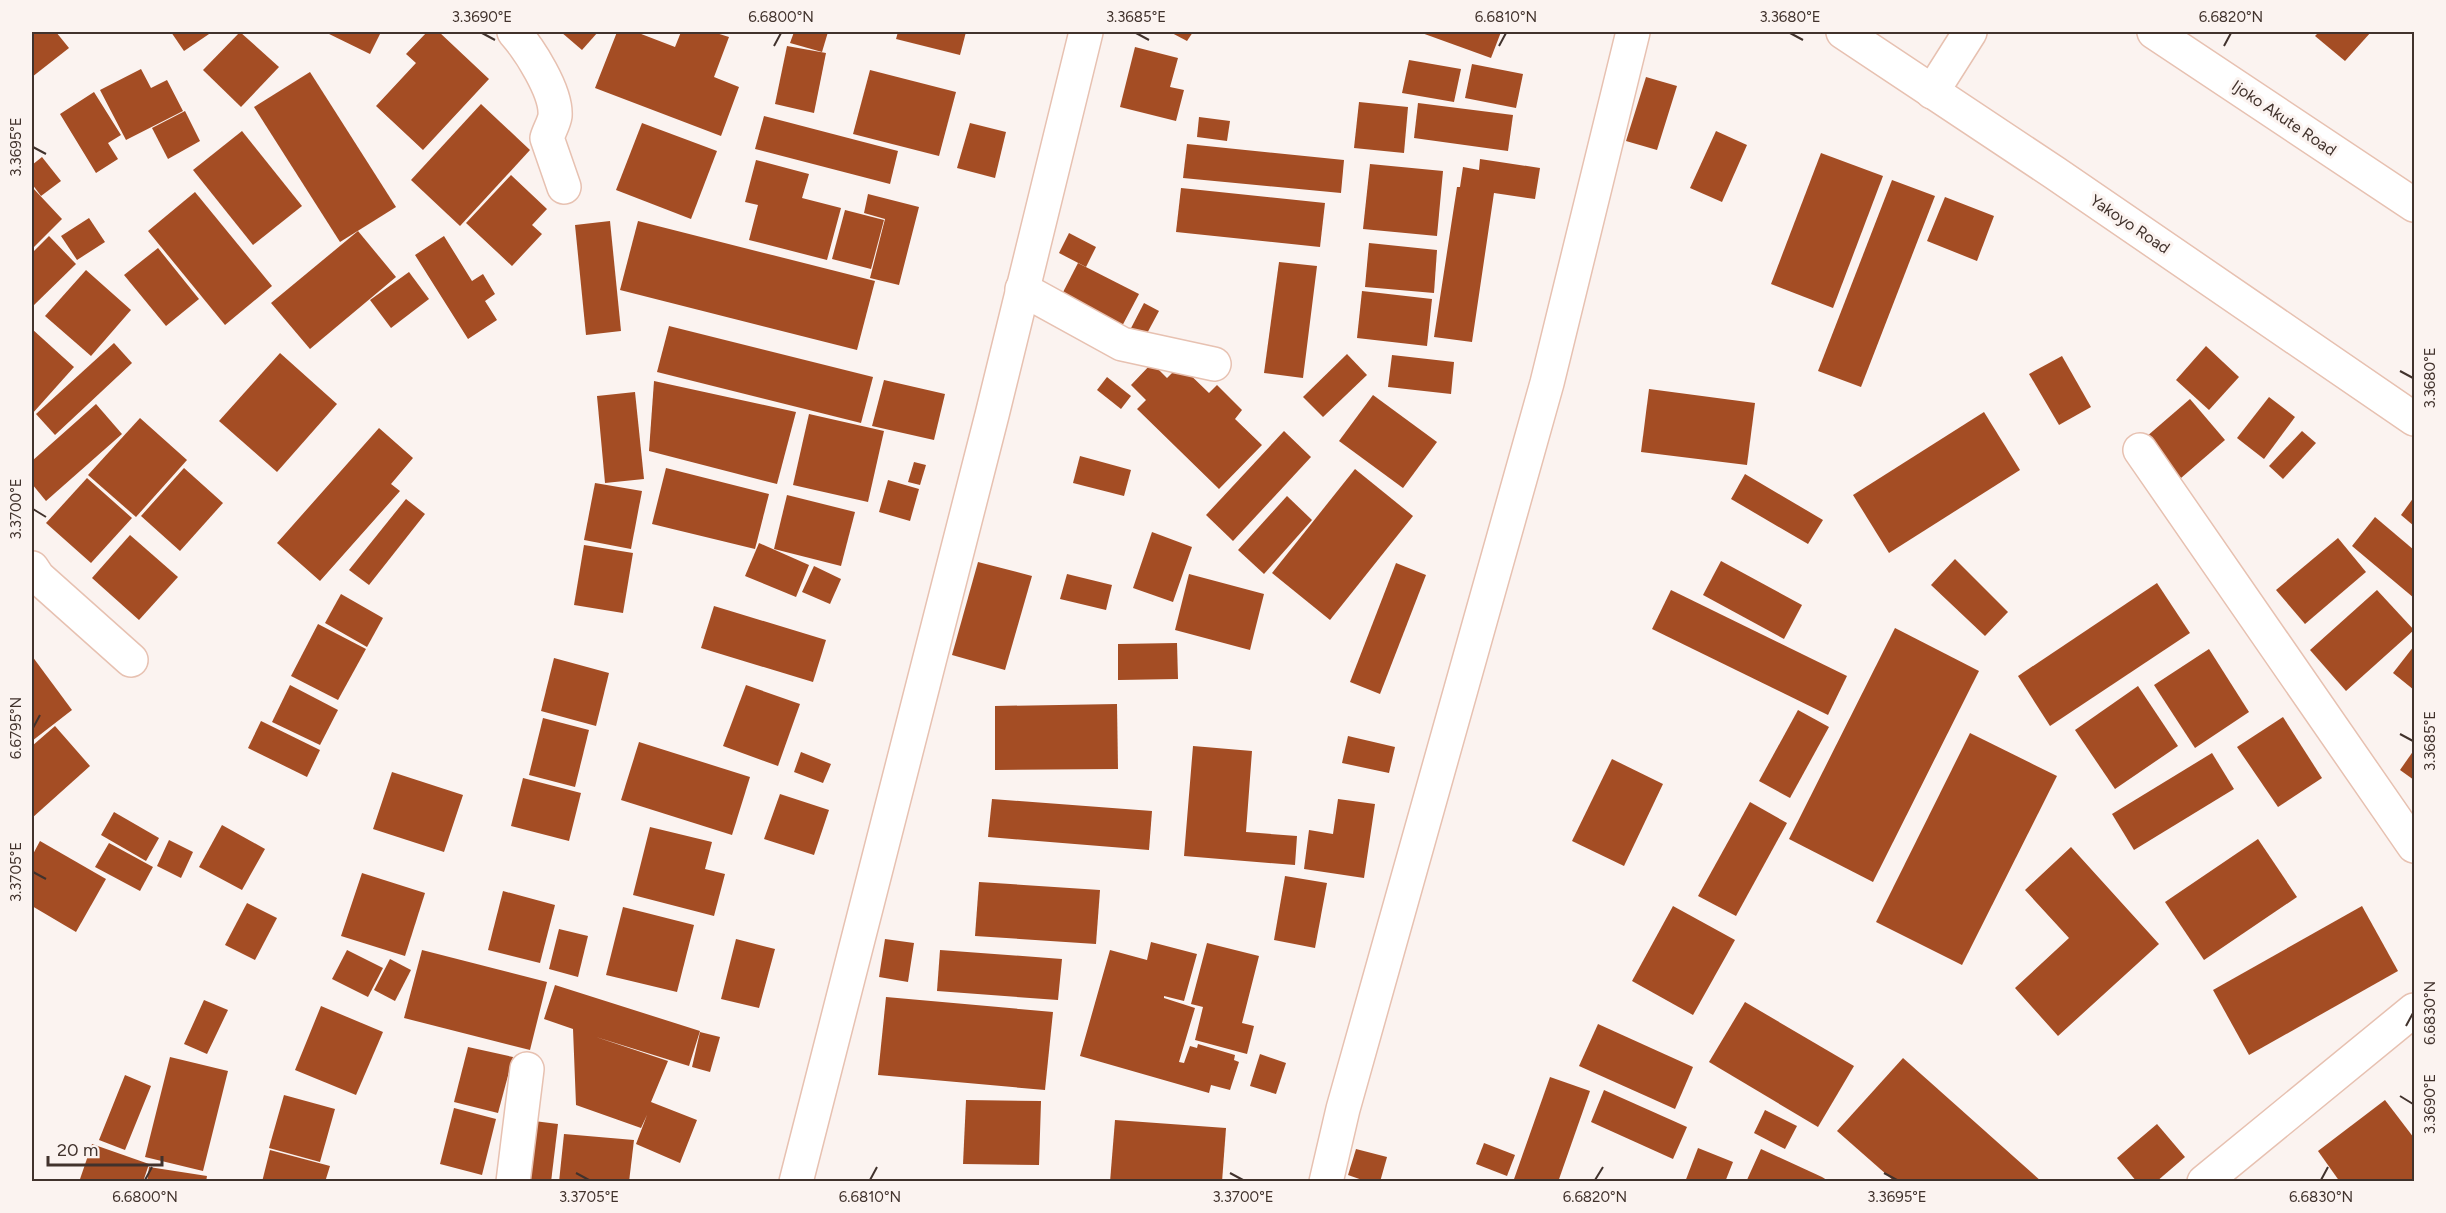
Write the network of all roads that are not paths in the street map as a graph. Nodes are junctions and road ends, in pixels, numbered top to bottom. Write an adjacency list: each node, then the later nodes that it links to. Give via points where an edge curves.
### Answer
1 (514, 32): 8 (street, via 554,98 555,117 546,138)
2 (1086, 32): 10 (street)
3 (1634, 32): 21 (street, via 1546,382)
4 (1843, 32): 7 (street, Yakoyo Road)
5 (1970, 32): 7 (street)
6 (2154, 32): 9 (street, Ijoko Akute Road)
7 (1932, 92): 12 (street, Yakoyo Road)
8 (564, 187)
9 (2415, 205)
10 (1022, 290): 11 (street, via 1122,344); 20 (street)
11 (1214, 364)
12 (2415, 419)
13 (2140, 450): 16 (street)
14 (32, 568): 15 (street, via 38,578)
15 (131, 660)
16 (2415, 846)
17 (2415, 1010): 22 (street)
18 (527, 1070): 19 (street)
19 (513, 1182)
20 (796, 1182)
21 (1326, 1182)
22 (2204, 1182)

